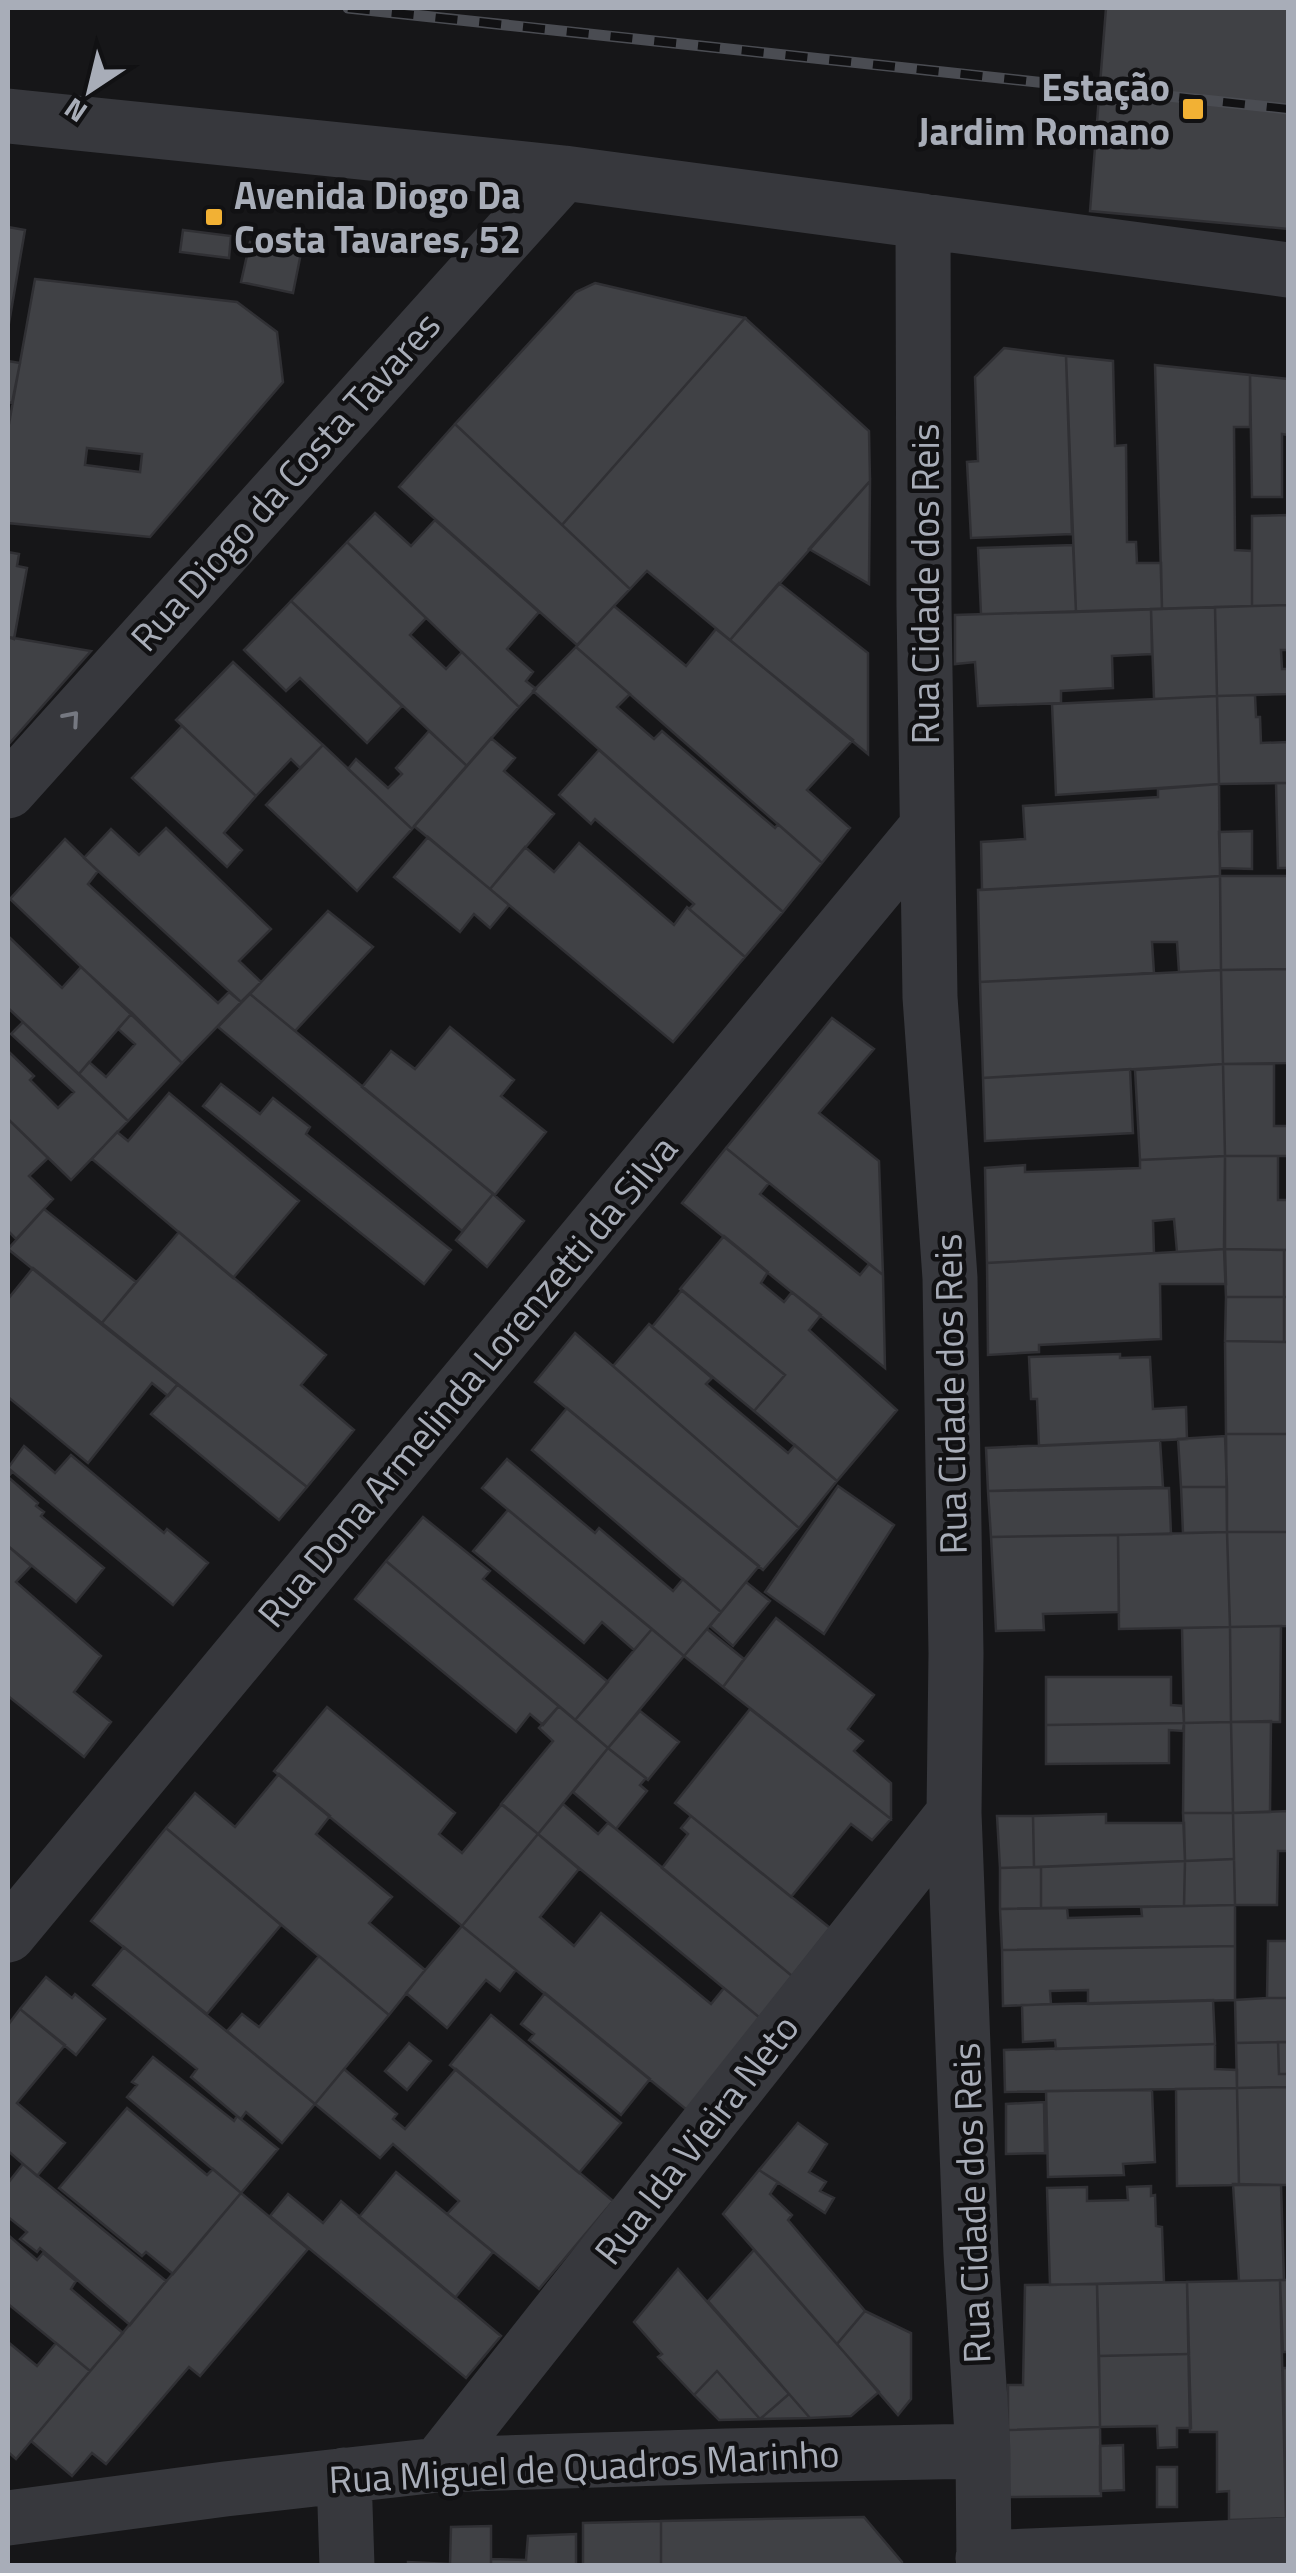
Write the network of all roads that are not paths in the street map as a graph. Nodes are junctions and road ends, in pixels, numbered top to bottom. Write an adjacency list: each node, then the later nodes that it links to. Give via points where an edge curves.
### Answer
1 (8, 116): 2 (street)
2 (564, 173): 3 (street); 5 (street, Rua Diogo da Costa Tavares, one-way to 2)
3 (923, 222): 4 (street); 6 (street, Rua Cidade dos Reis)
4 (1288, 270)
5 (8, 791)
6 (927, 826): 7 (street, Rua Cidade dos Reis, via 930,997 950,1278); 8 (street, Rua Dona Armelinda Lorenzetti da Silva)
7 (954, 1813): 9 (street, Rua Cidade dos Reis); 10 (street, Rua Ida Vieira Neto)
8 (8, 1935)
9 (983, 2451): 10 (street, Rua Miguel de Quadros Marinho); 14 (street, Rua Cidade dos Reis)
10 (438, 2465): 11 (street, Rua Miguel de Quadros Marinho)
11 (344, 2475): 12 (street, Rua Miguel de Quadros Marinho); 15 (street)
12 (8, 2518)
13 (1288, 2545): 14 (street)
14 (984, 2562)
15 (347, 2566)

